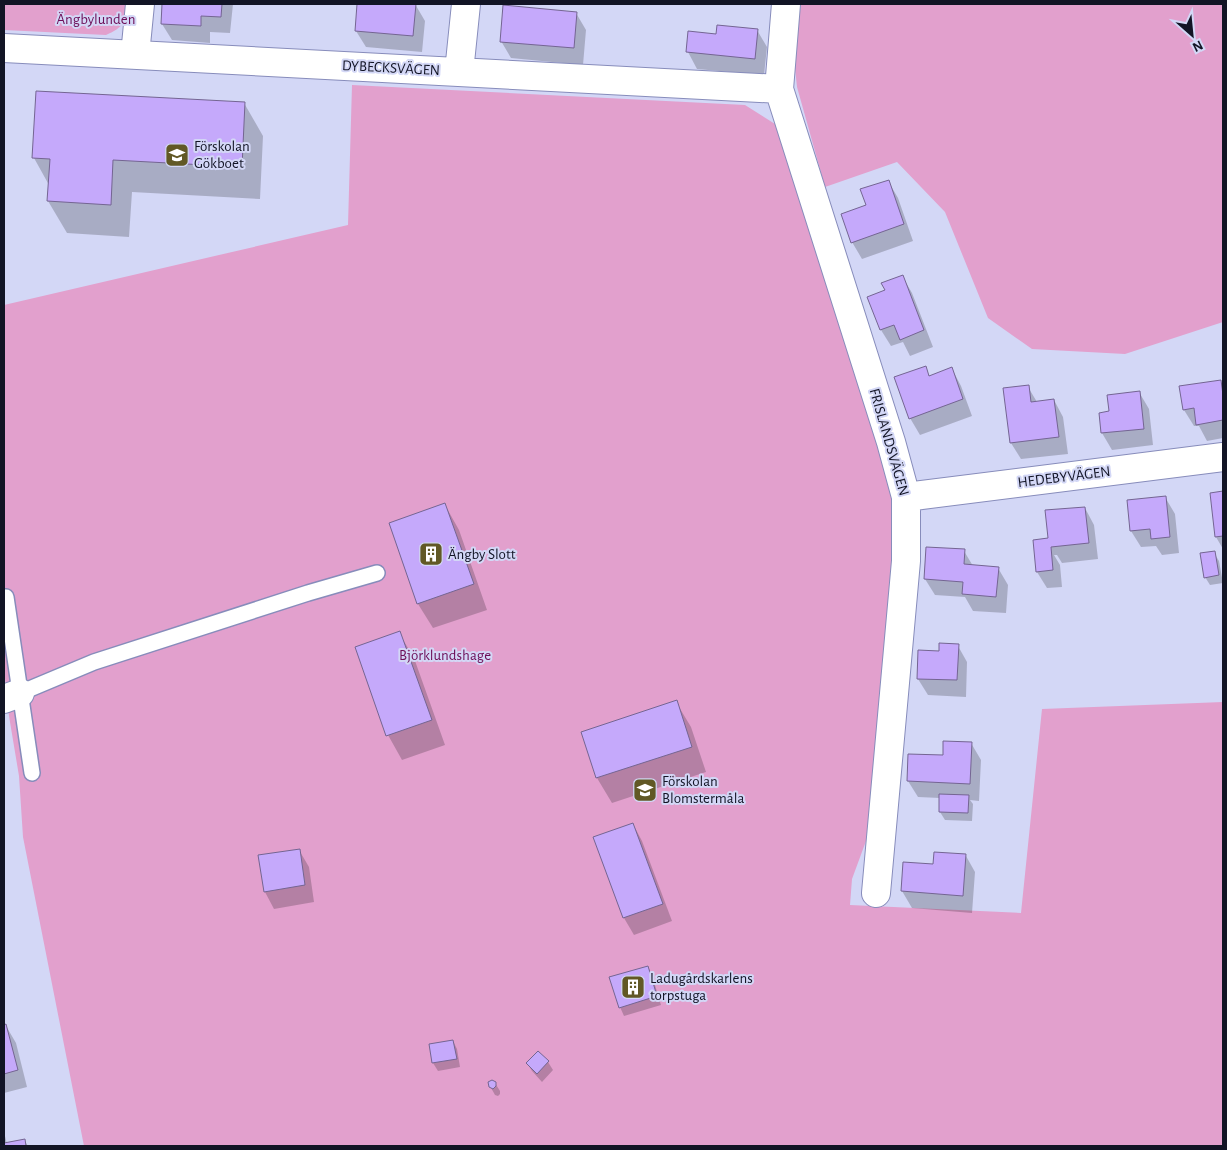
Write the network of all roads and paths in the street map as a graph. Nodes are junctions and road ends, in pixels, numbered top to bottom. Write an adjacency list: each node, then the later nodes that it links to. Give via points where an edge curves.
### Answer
1 (140, 4): 5 (street)
2 (466, 4): 6 (street)
3 (786, 4): 7 (street, FRISLANDSVÄGEN)
4 (4, 48): 5 (street, DYBECKSVÄGEN)
5 (135, 55): 6 (street, DYBECKSVÄGEN)
6 (459, 72): 7 (street, DYBECKSVÄGEN)
7 (779, 90): 9 (street, FRISLANDSVÄGEN)
8 (1223, 457): 9 (street, HEDEBYVÄGEN)
9 (906, 497): 14 (street, FRISLANDSVÄGEN, via 906,561)
10 (377, 573): 12 (lane, via 94,662)
11 (6, 597): 12 (lane)
12 (12, 696): 13 (lane)
13 (32, 773)
14 (876, 893)

